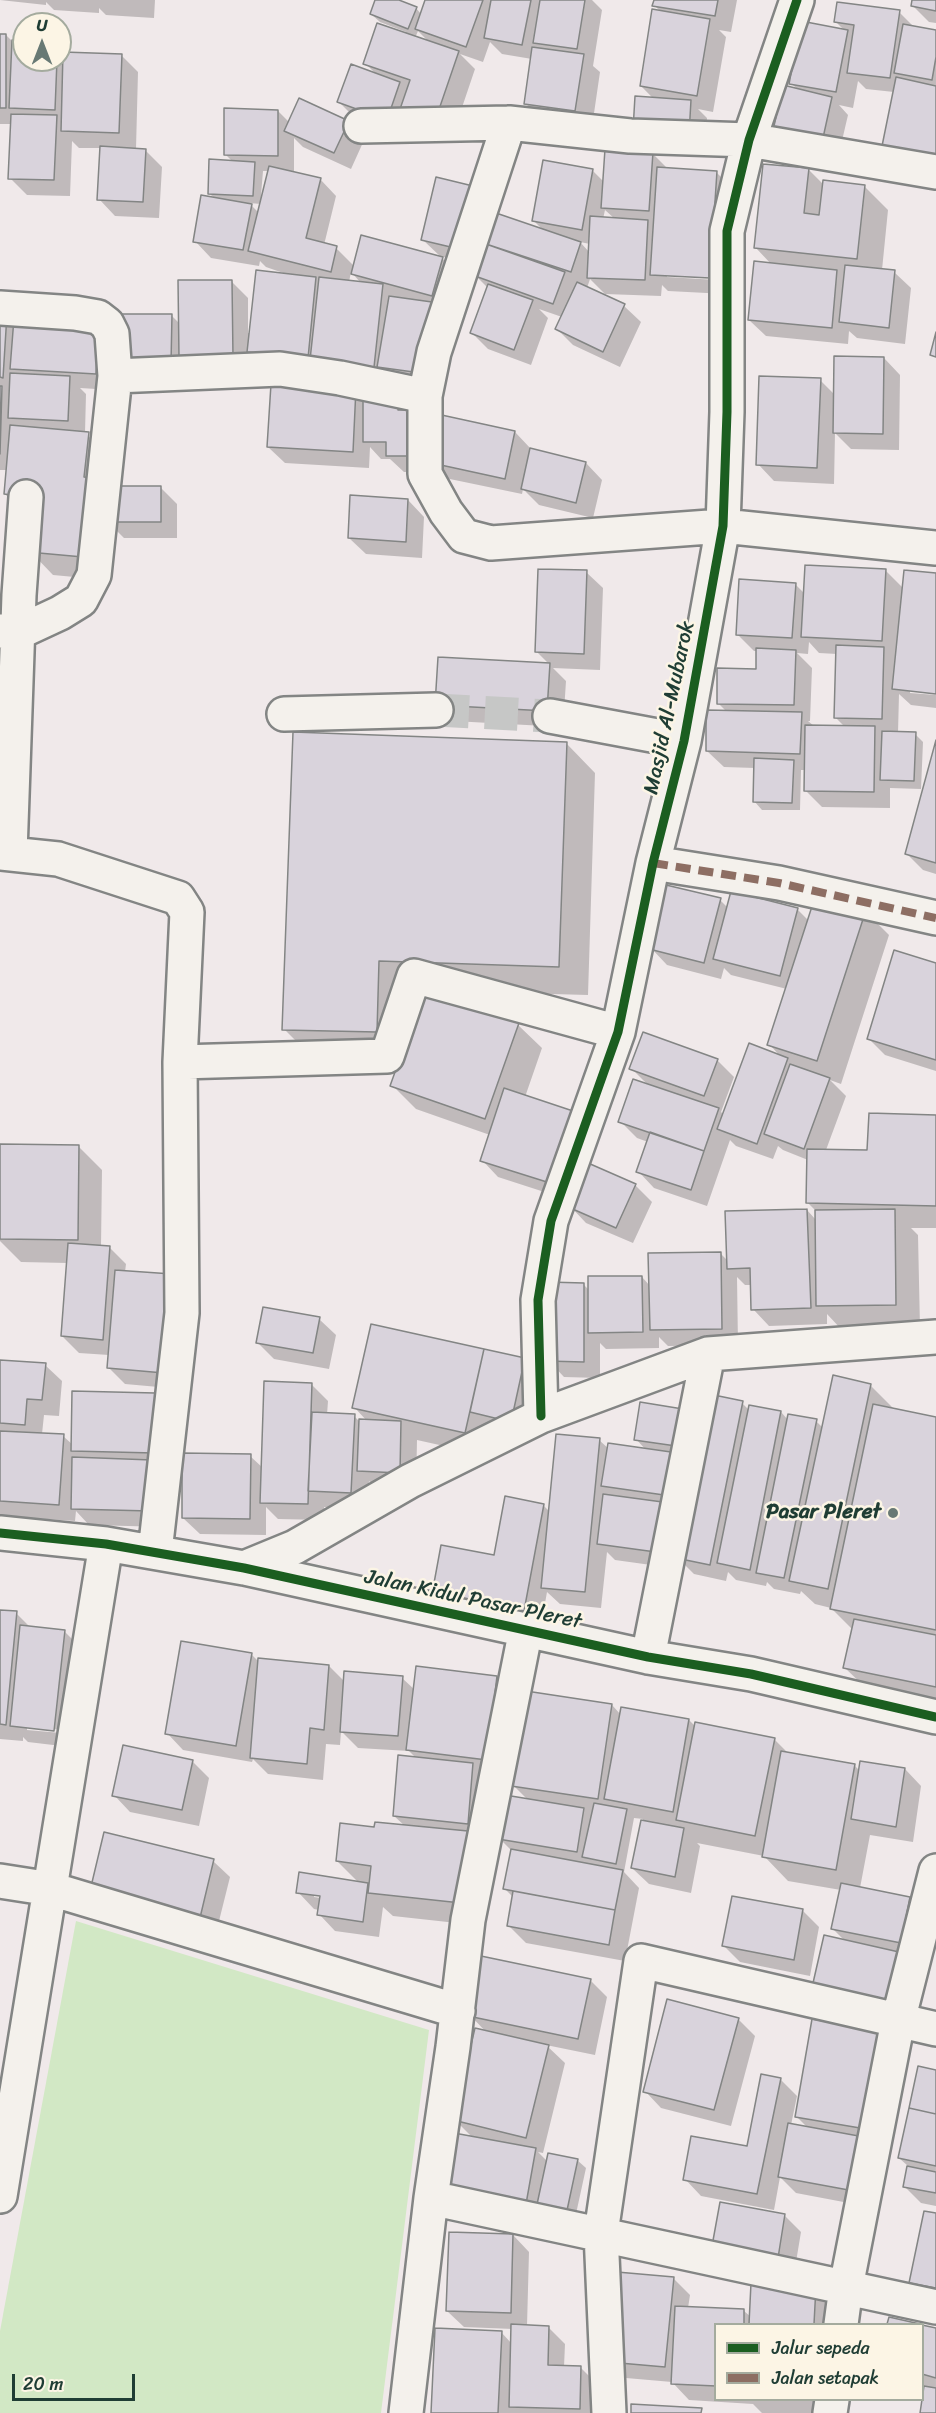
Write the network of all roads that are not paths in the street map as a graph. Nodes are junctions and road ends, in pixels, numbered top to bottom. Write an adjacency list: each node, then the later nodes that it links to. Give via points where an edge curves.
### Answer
1 (797, 0): 4 (street, Masjid Al-Mubarok)
2 (509, 123): 3 (street); 4 (street, via 630,136); 8 (street, via 434,352)
3 (361, 126)
4 (748, 140): 5 (street); 10 (street, Masjid Al-Mubarok, via 728,231 728,412)
5 (936, 172)
6 (0, 308): 7 (street, via 98,317 112,334)
7 (115, 376): 8 (street, via 280,369); 12 (street, via 94,575 81,600)
8 (425, 396): 10 (street, via 425,474 464,536 491,543)
9 (26, 497): 12 (street)
10 (723, 526): 11 (street); 16 (street, Masjid Al-Mubarok)
11 (936, 548)
12 (9, 632): 17 (street)
13 (436, 710): 14 (street)
14 (284, 714)
15 (550, 716): 16 (street)
16 (684, 741): 18 (street, Masjid Al-Mubarok)
17 (5, 853): 21 (street, via 58,859 178,898 187,912)
18 (653, 863): 19 (street, via 779,883); 20 (street, Masjid Al-Mubarok)
19 (936, 918)
20 (618, 1032): 21 (street, via 414,976 387,1056); 24 (street, Masjid Al-Mubarok, via 551,1221 538,1300)
21 (180, 1062): 27 (street, via 182,1313)
22 (936, 1337): 23 (street)
23 (708, 1354): 24 (street); 30 (street)
24 (541, 1416): 28 (street, via 410,1481 295,1547)
25 (0, 1533): 26 (street, Jalan Kidul Pasar Pleret)
26 (106, 1544): 27 (street, Jalan Kidul Pasar Pleret); 34 (street)
27 (155, 1552): 28 (street, Jalan Kidul Pasar Pleret)
28 (244, 1568): 29 (street, Jalan Kidul Pasar Pleret)
29 (526, 1629): 30 (street, Jalan Kidul Pasar Pleret); 35 (street, via 468,1920)
30 (648, 1657): 31 (street, Jalan Kidul Pasar Pleret, via 751,1674)
31 (936, 1718)
32 (936, 1871): 36 (street)
33 (0, 1881): 34 (street)
34 (51, 1889): 35 (street); 38 (street)
35 (458, 2011): 39 (street)
36 (898, 2021): 37 (street); 40 (street, via 641,1960); 41 (street)
37 (936, 2029)
38 (0, 2196)
39 (431, 2198): 40 (street); 44 (street)
40 (601, 2233): 41 (street); 45 (street)
41 (846, 2287): 42 (street); 43 (street)
42 (936, 2307)
43 (841, 2323)
44 (406, 2413)
45 (609, 2413)

